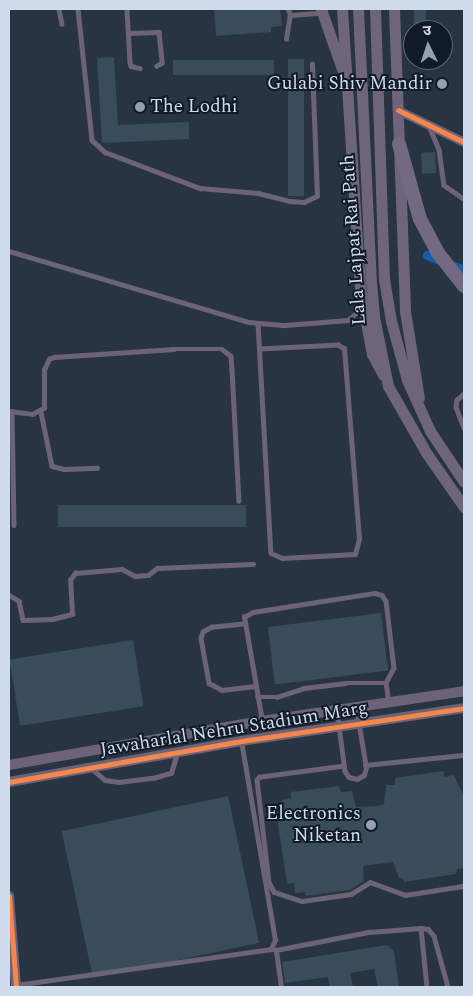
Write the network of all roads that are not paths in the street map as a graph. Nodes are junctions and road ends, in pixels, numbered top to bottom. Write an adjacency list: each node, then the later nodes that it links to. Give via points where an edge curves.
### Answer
1 (59, 9): 12 (lane)
2 (78, 9): 16 (lane, via 92,140 105,152 200,188 304,202 317,196)
3 (127, 9): 13 (lane)
4 (288, 9): 11 (lane)
5 (342, 9): 19 (main road)
6 (358, 9): 30 (main road, Lala Lajpat Rai Path, via 374,317)
7 (375, 9): 32 (main road, Lala Lajpat Rai Path, via 384,279 391,321 407,380)
8 (394, 9): 15 (main road)
9 (401, 9): 15 (main road)
10 (322, 11): 11 (lane); 19 (main road, via 338,54)
11 (290, 15): 14 (lane)
12 (62, 24)
13 (128, 33): 17 (lane, via 159,32 162,63); 18 (lane, via 130,62)
14 (286, 39)
15 (395, 48): 20 (main road)
16 (312, 64)
17 (156, 66)
18 (140, 68)
19 (350, 107): 27 (main road)
20 (398, 110): 21 (street); 23 (main road)
21 (428, 125): 22 (street); 24 (lane, via 439,150 444,185)
22 (464, 142)
23 (399, 144): 26 (highway, via 420,219 452,274); 32 (main road, via 405,310)
24 (464, 199)
25 (9, 251): 28 (lane)
26 (464, 286)
27 (362, 308): 28 (lane, via 348,320 285,325); 30 (main road, via 372,354)
28 (258, 323): 29 (lane)
29 (260, 349): 29 (lane, via 271,553 282,558 356,554 359,539 344,349 338,345)
30 (388, 386): 39 (main road, Lala Lajpat Rai Path, via 427,454)
31 (464, 394): 35 (lane, via 457,400 456,407)
32 (420, 408): 37 (main road, Lala Lajpat Rai Path, via 430,431)
33 (10, 411): 34 (lane); 40 (lane)
34 (40, 412): 36 (lane, via 52,466); 38 (lane, via 45,402 46,364 54,357 222,349 231,356)
35 (464, 428)
36 (97, 468)
37 (464, 480)
38 (239, 501)
39 (464, 507)
40 (14, 525)
41 (253, 564): 42 (lane, via 157,568 148,574 135,576 122,569 76,573 70,580 72,614 52,619 23,620 19,601)
42 (9, 595)
43 (243, 624): 44 (lane, via 244,617 253,612 375,593 382,595 386,601 394,668); 45 (lane); 45 (lane, via 212,627 203,632 201,638 209,683 222,690)
44 (386, 683): 47 (lane, via 346,683 304,688 267,698); 48 (lane)
45 (255, 686): 47 (lane)
46 (464, 691): 48 (street, Jawaharlal Nehru Stadium Marg)
47 (257, 697): 52 (lane)
48 (389, 703): 49 (street, Jawaharlal Nehru Stadium Marg)
49 (356, 708): 51 (street, Jawaharlal Nehru Stadium Marg); 53 (lane)
50 (464, 708): 53 (street, Jawaharlal Nehru Stadium Marg)
51 (337, 711): 52 (street, Jawaharlal Nehru Stadium Marg); 54 (lane)
52 (262, 721): 58 (street, Jawaharlal Nehru Stadium Marg)
53 (358, 723): 54 (street, Jawaharlal Nehru Stadium Marg); 59 (lane)
54 (339, 726): 55 (street, Jawaharlal Nehru Stadium Marg); 60 (lane)
55 (240, 740): 56 (street, Jawaharlal Nehru Stadium Marg); 66 (lane, via 275,940 271,949)
56 (177, 752): 61 (street, Jawaharlal Nehru Stadium Marg); 61 (lane, via 171,773 153,778 119,782 105,780)
57 (464, 755): 59 (lane)
58 (9, 765)
59 (366, 765): 60 (lane, via 364,776 357,779 347,775)
60 (344, 766): 63 (lane, via 257,780 269,882 274,892 302,901 351,894 370,882 405,895)
61 (90, 767): 62 (street, Jawaharlal Nehru Stadium Marg)
62 (9, 782)
63 (464, 886)
64 (9, 896): 66 (street)
65 (421, 928): 67 (lane, via 369,932 276,950); 68 (lane); 69 (lane, via 428,929 434,936)
66 (16, 986)
67 (281, 987)
68 (427, 987)
69 (448, 987)

